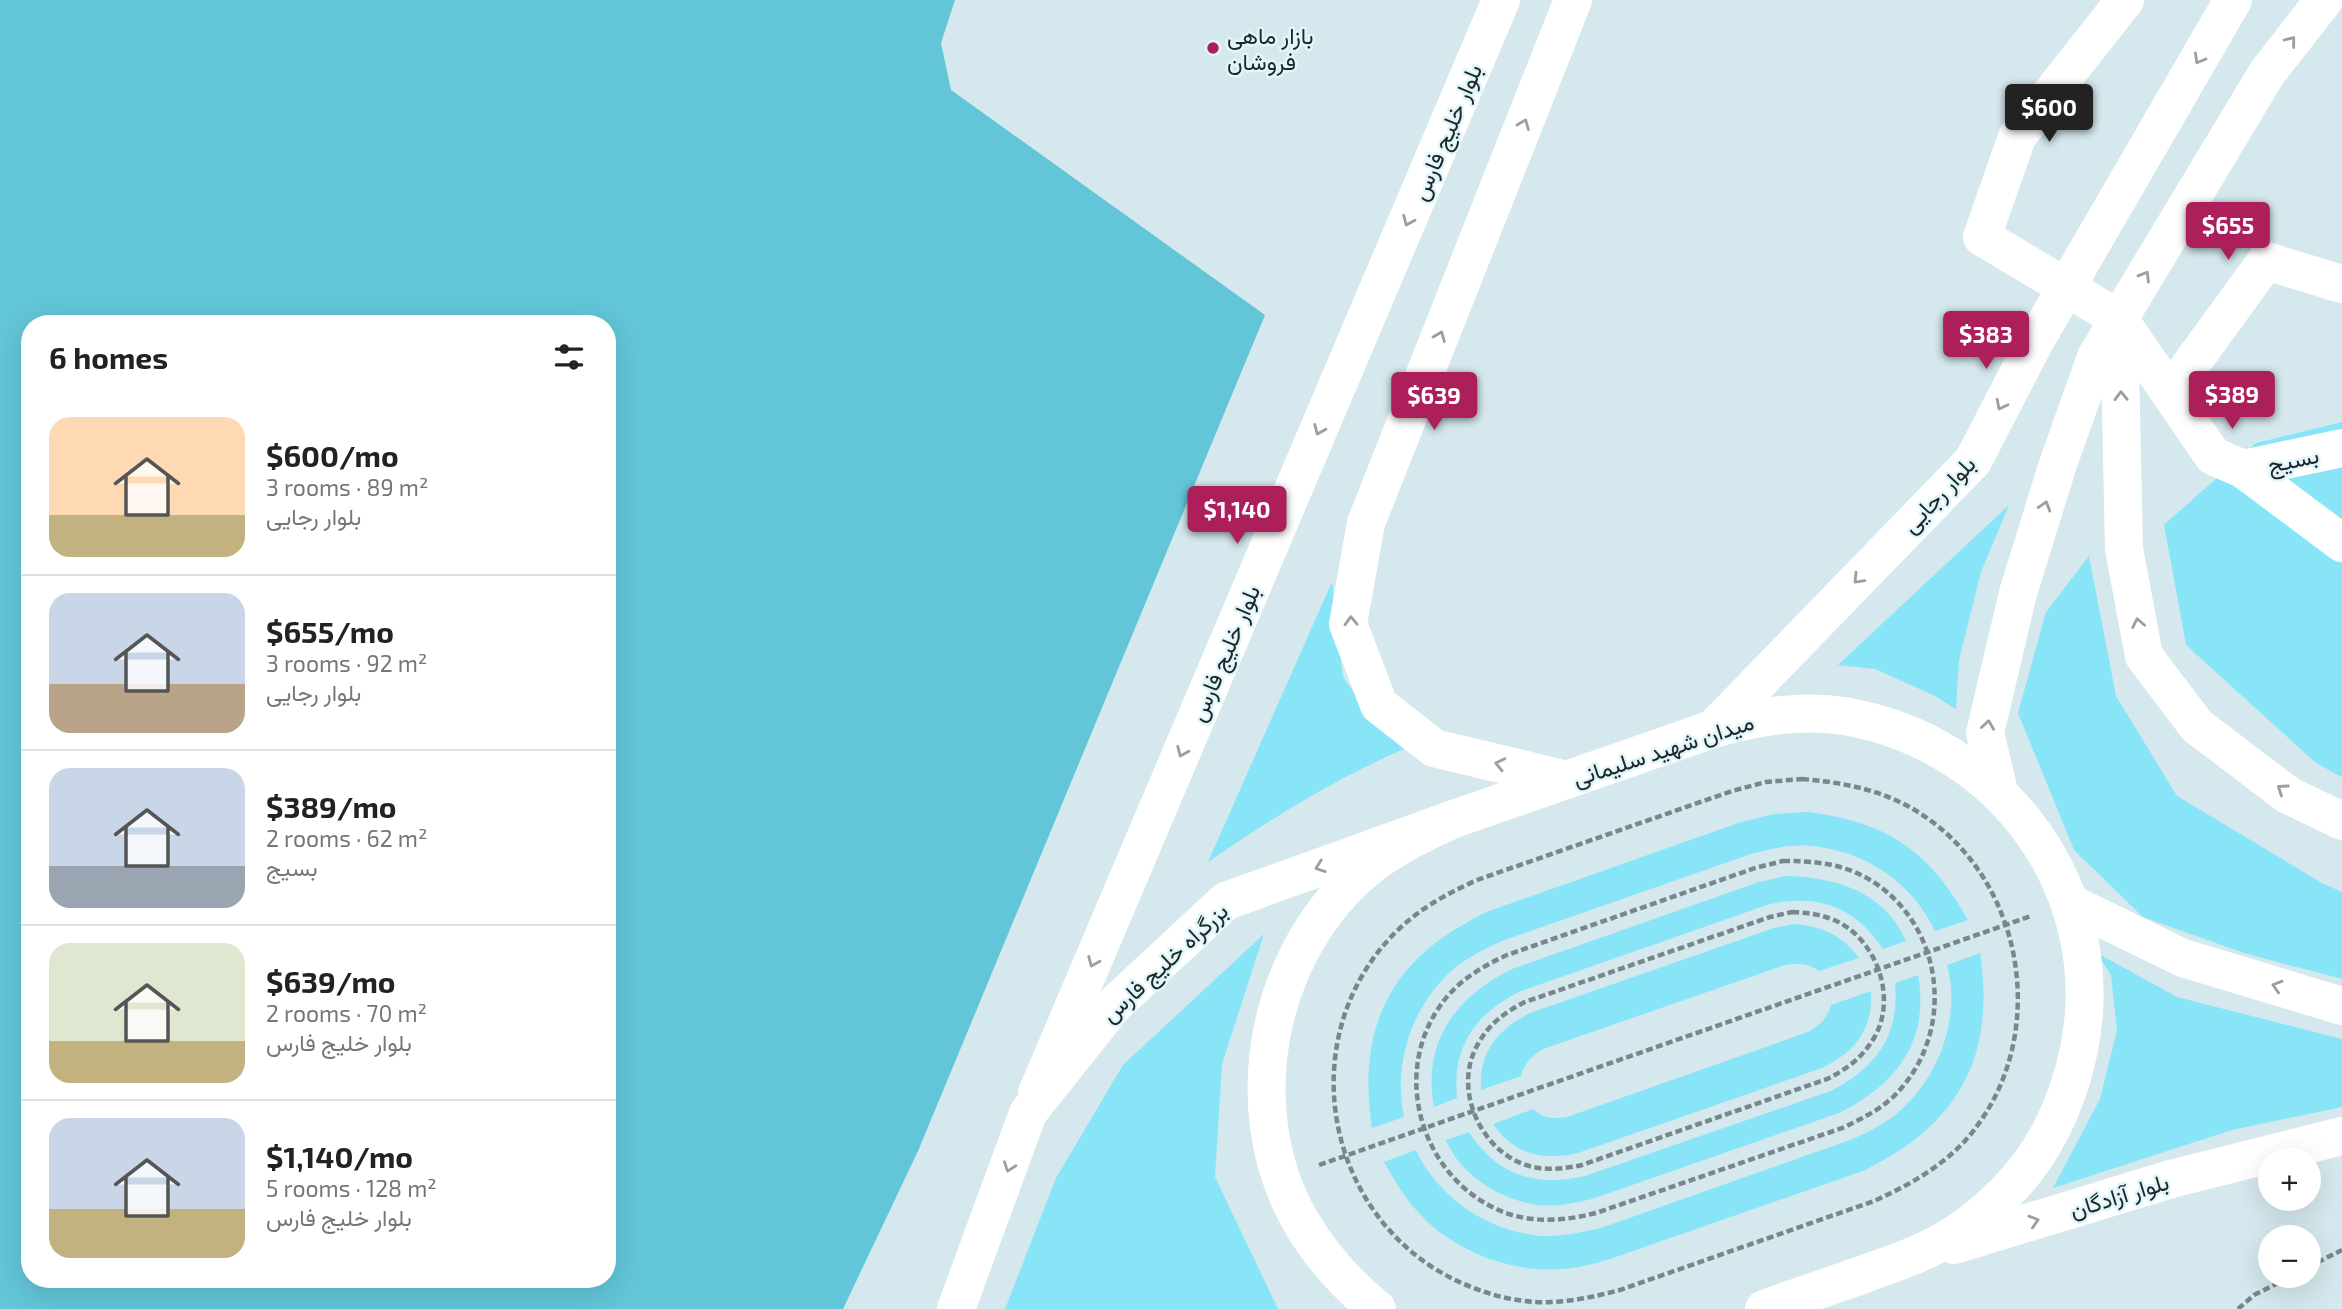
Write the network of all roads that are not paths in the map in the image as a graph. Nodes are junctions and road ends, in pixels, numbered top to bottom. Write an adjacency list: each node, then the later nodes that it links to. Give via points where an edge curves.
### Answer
1 (1501, 0): 20 (main road, بلوار خلیج فارس, one-way to 20)
2 (1573, 0): 14 (main road, one-way to 2, via 1434,748 1379,705 1348,624 1366,523)
3 (2125, 0): 7 (main road, via 2017,137 1982,237)
4 (2234, 0): 7 (main road, بلوار رجایی, one-way to 7)
5 (2324, 0): 8 (main road, one-way to 5, via 2267,72)
6 (2342, 284): 9 (main road, via 2266,261)
7 (2066, 287): 8 (main road); 13 (main road, بلوار رجایی, one-way to 13, via 1973,461)
8 (2119, 319): 9 (main road); 15 (main road, one-way to 8, via 1985,733 2018,593 2096,357); 17 (main road, one-way to 8, via 2288,794 2197,726 2144,656 2124,548)
9 (2169, 393): 11 (main road, via 2213,456)
10 (2342, 448): 11 (main road, بسیج)
11 (2243, 469): 12 (main road)
12 (2342, 543)
13 (1713, 729): 14 (main road, میدان شهید سلیمانی); 15 (main road, میدان شهید سلیمانی, via 1798,713 1864,720 1926,741)
14 (1567, 780): 16 (main road, میدان شهید سلیمانی)
15 (1999, 792): 18 (main road, میدان شهید سلیمانی, via 2052,862)
16 (1454, 819): 20 (main road, بزرگراه خلیج فارس, one-way to 20, via 1226,901 1114,1005); 24 (main road, میدان شهید سلیمانی, via 1414,837 1345,890 1294,962 1271,1036 1266,1092 1282,1178 1324,1257)
17 (2342, 821)
18 (2070, 903): 19 (main road, one-way to 18, via 2183,958); 22 (main road, میدان شهید سلیمانی, via 2081,946 2083,1034 2057,1119 2035,1157 1975,1221)
19 (2342, 1006)
20 (1028, 1113): 23 (main road, بزرگراه خلیج فارس, one-way to 23)
21 (2342, 1136): 22 (main road, بلوار آزادگان, one-way to 21, via 2171,1180)
22 (1898, 1262): 25 (main road, میدان شهید سلیمانی)
23 (956, 1309)
24 (1377, 1309)
25 (1764, 1309)

